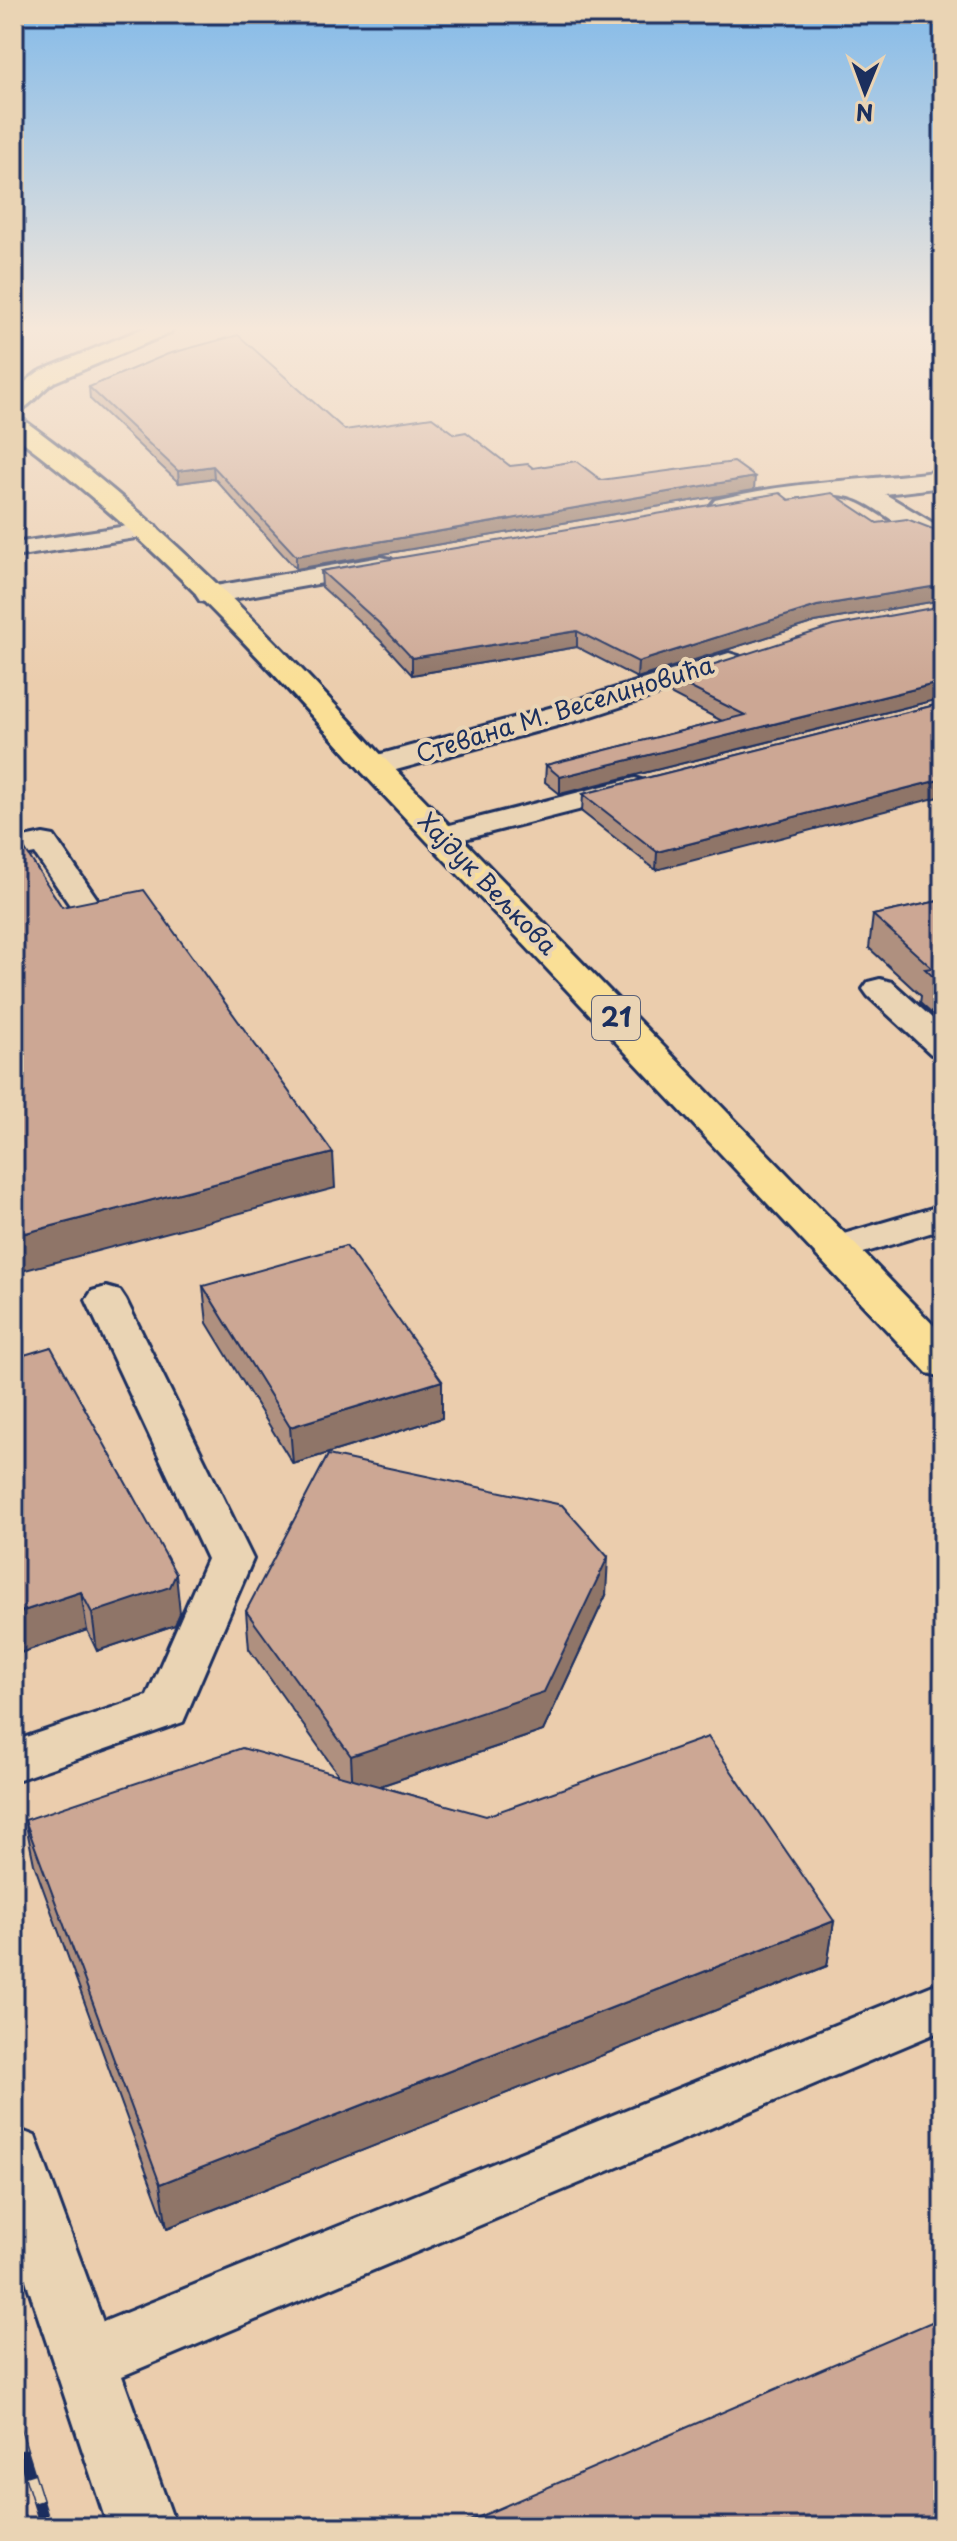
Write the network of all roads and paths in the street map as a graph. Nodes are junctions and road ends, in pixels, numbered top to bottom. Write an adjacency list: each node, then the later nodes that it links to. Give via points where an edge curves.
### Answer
1 (45, 447): 5 (main road, Хајдук Вељкова / 21)
2 (943, 479): 3 (street)
3 (852, 490): 4 (street, via 804,491); 6 (street)
4 (695, 510)
5 (147, 530): 7 (lane); 9 (main road, Хајдук Вељкова / 21)
6 (943, 538)
7 (14, 550)
8 (413, 559): 9 (street)
9 (210, 595): 11 (main road, Хајдук Вељкова / 21, via 290,672)
10 (759, 652): 11 (street, Стевана М. Веселиновића, via 575,711)
11 (374, 766): 13 (main road, Хајдук Вељкова / 21)
12 (663, 779): 13 (lane)
13 (441, 836): 19 (main road, Хајдук Вељкова / 21)
14 (14, 849): 15 (lane, via 43,843)
15 (97, 922)
16 (880, 989): 17 (lane)
17 (943, 1047)
18 (943, 1217): 19 (lane)
19 (837, 1249): 21 (main road, Хајдук Вељкова / 21)
20 (106, 1300): 22 (lane, via 230,1559 166,1709)
21 (943, 1362)
22 (14, 1761)
23 (943, 2005): 25 (lane)
24 (14, 2155): 25 (lane)
25 (85, 2360): 26 (lane)
26 (142, 2527)

